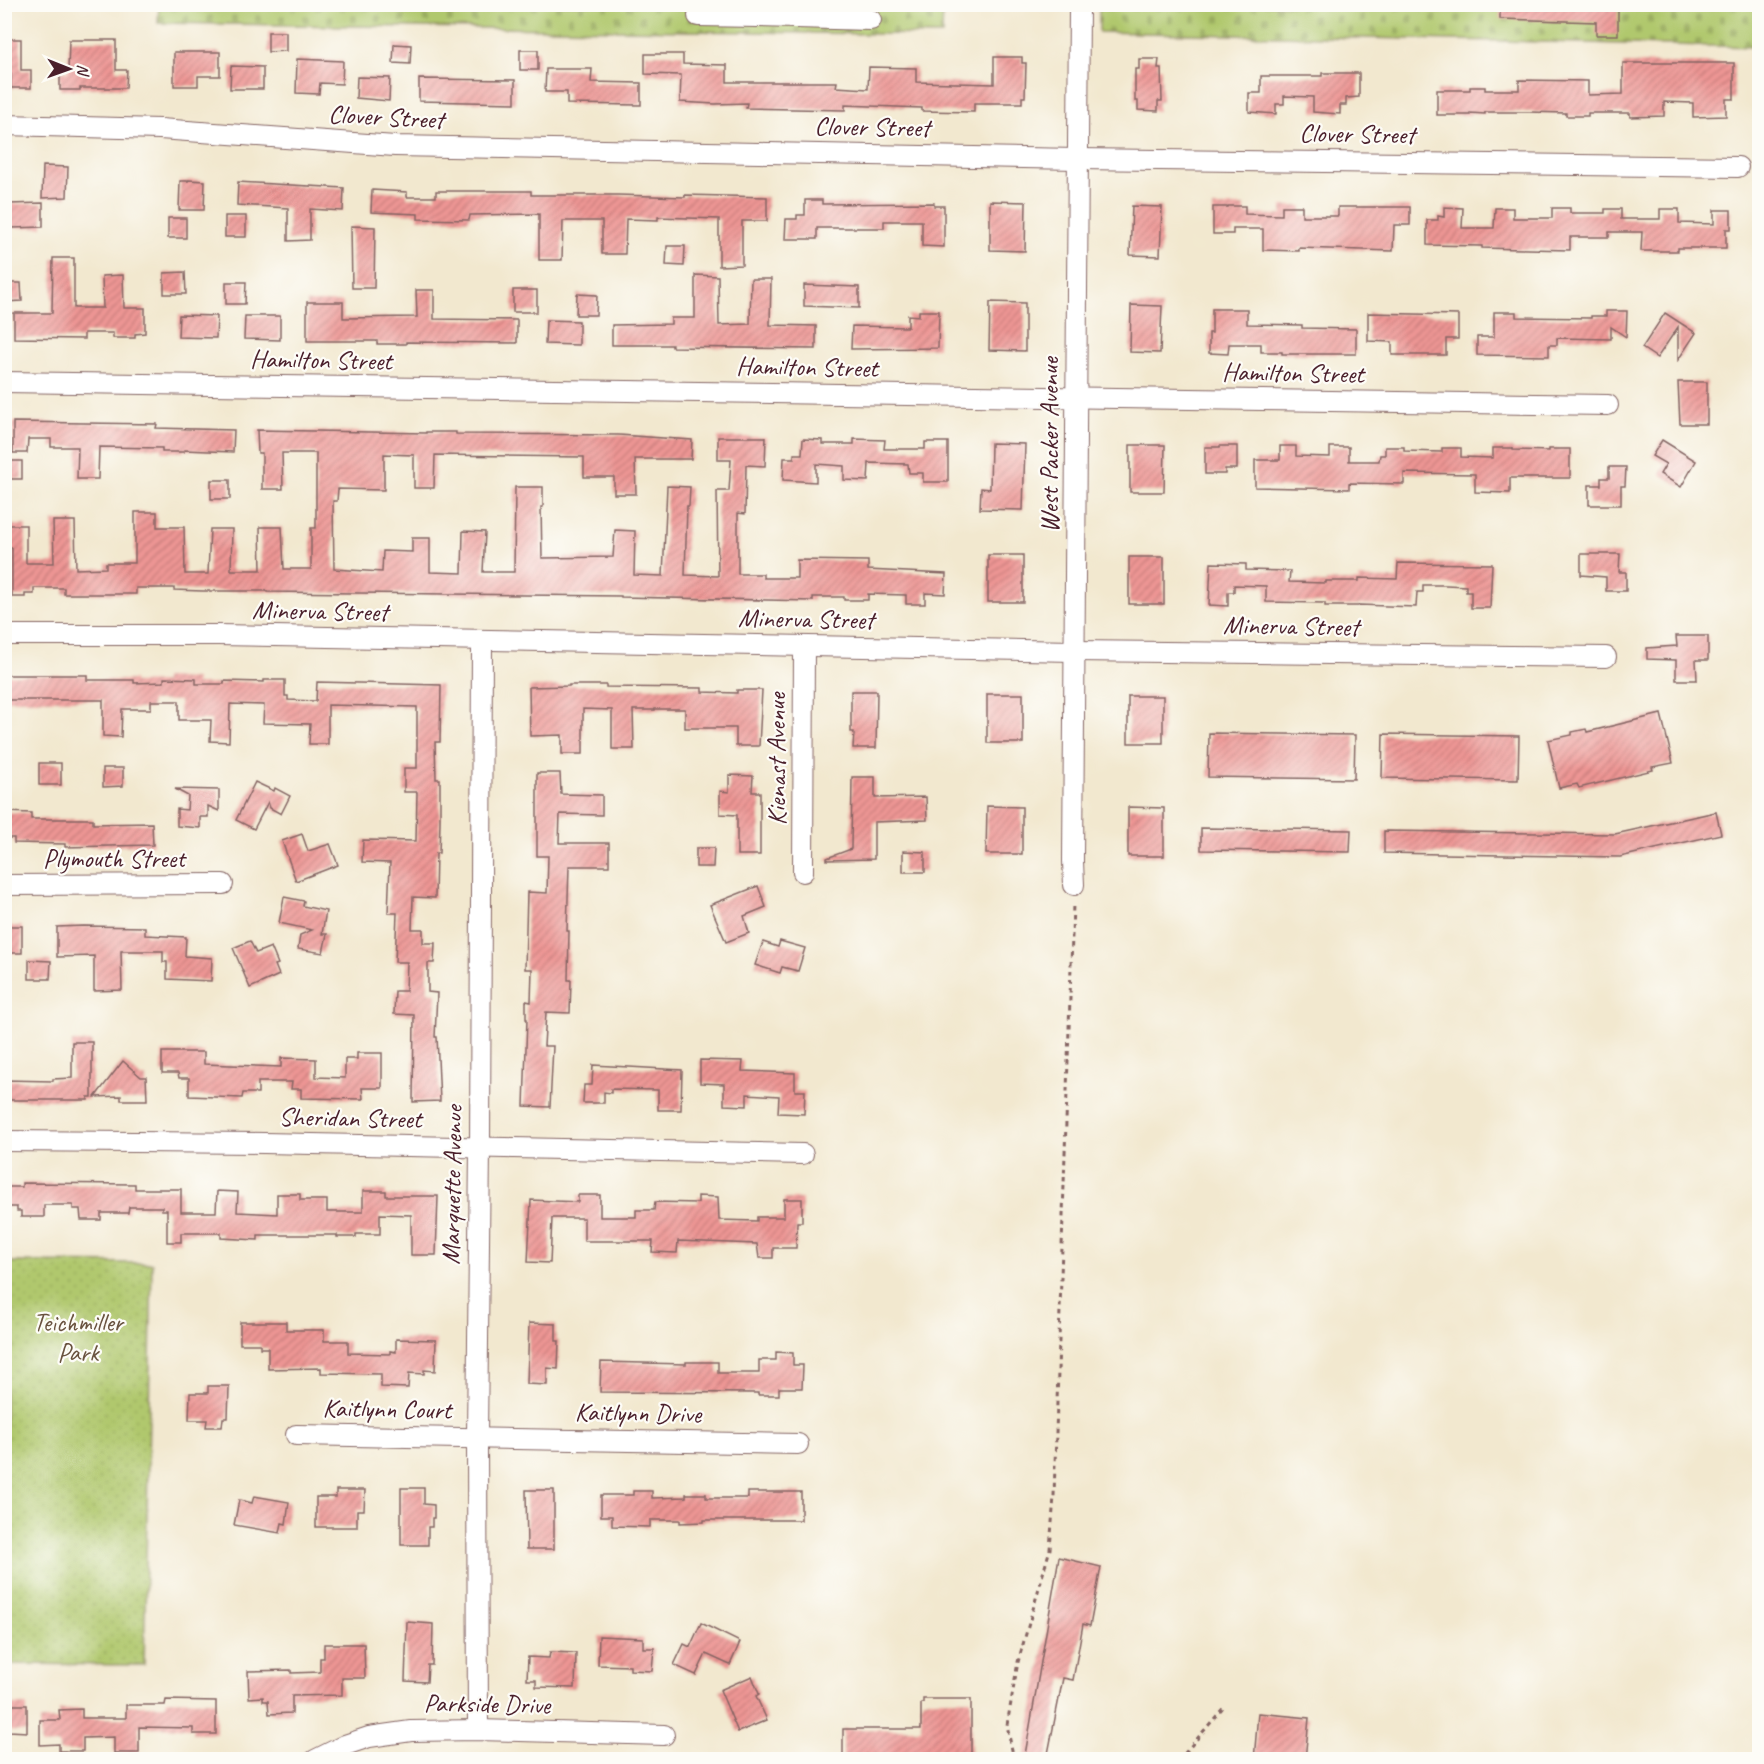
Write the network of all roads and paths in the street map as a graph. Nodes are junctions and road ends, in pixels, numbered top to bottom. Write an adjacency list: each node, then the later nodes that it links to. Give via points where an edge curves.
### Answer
1 (1079, 4): 6 (street, West Packer Avenue)
2 (758, 11): 3 (street); 4 (street)
3 (698, 16)
4 (871, 20)
5 (4, 125): 6 (street, Clover Street, via 160,129 394,146)
6 (1078, 159): 7 (street, Clover Street); 9 (street, West Packer Avenue)
7 (1738, 167)
8 (4, 382): 9 (street, Hamilton Street)
9 (1076, 398): 10 (street, Hamilton Street); 14 (street, West Packer Avenue)
10 (1608, 405)
11 (4, 635): 12 (street, Minerva Street)
12 (482, 640): 13 (street, Minerva Street); 21 (street, Marquette Avenue)
13 (804, 646): 14 (street, Minerva Street); 16 (street, Kienast Avenue)
14 (1074, 651): 15 (street, Minerva Street); 19 (street, West Packer Avenue)
15 (1606, 657)
16 (803, 872)
17 (223, 884): 18 (street, Plymouth Street)
18 (4, 885)
19 (1074, 885): 30 (path, via 1054,1496 1050,1549 1018,1662 1007,1725)
20 (4, 1141): 21 (street, Sheridan Street)
21 (480, 1148): 22 (street, Sheridan Street); 24 (street, Marquette Avenue)
22 (803, 1154)
23 (296, 1435): 24 (street, Kaitlynn Court)
24 (477, 1437): 25 (street, Kaitlynn Drive); 27 (street, Marquette Avenue)
25 (798, 1443)
26 (1225, 1706): 31 (path)
27 (478, 1730): 28 (street, Parkside Drive); 29 (street, Parkside Drive, via 411,1731 369,1737)
28 (664, 1735)
29 (315, 1760)
30 (1014, 1760)
31 (1179, 1760)

